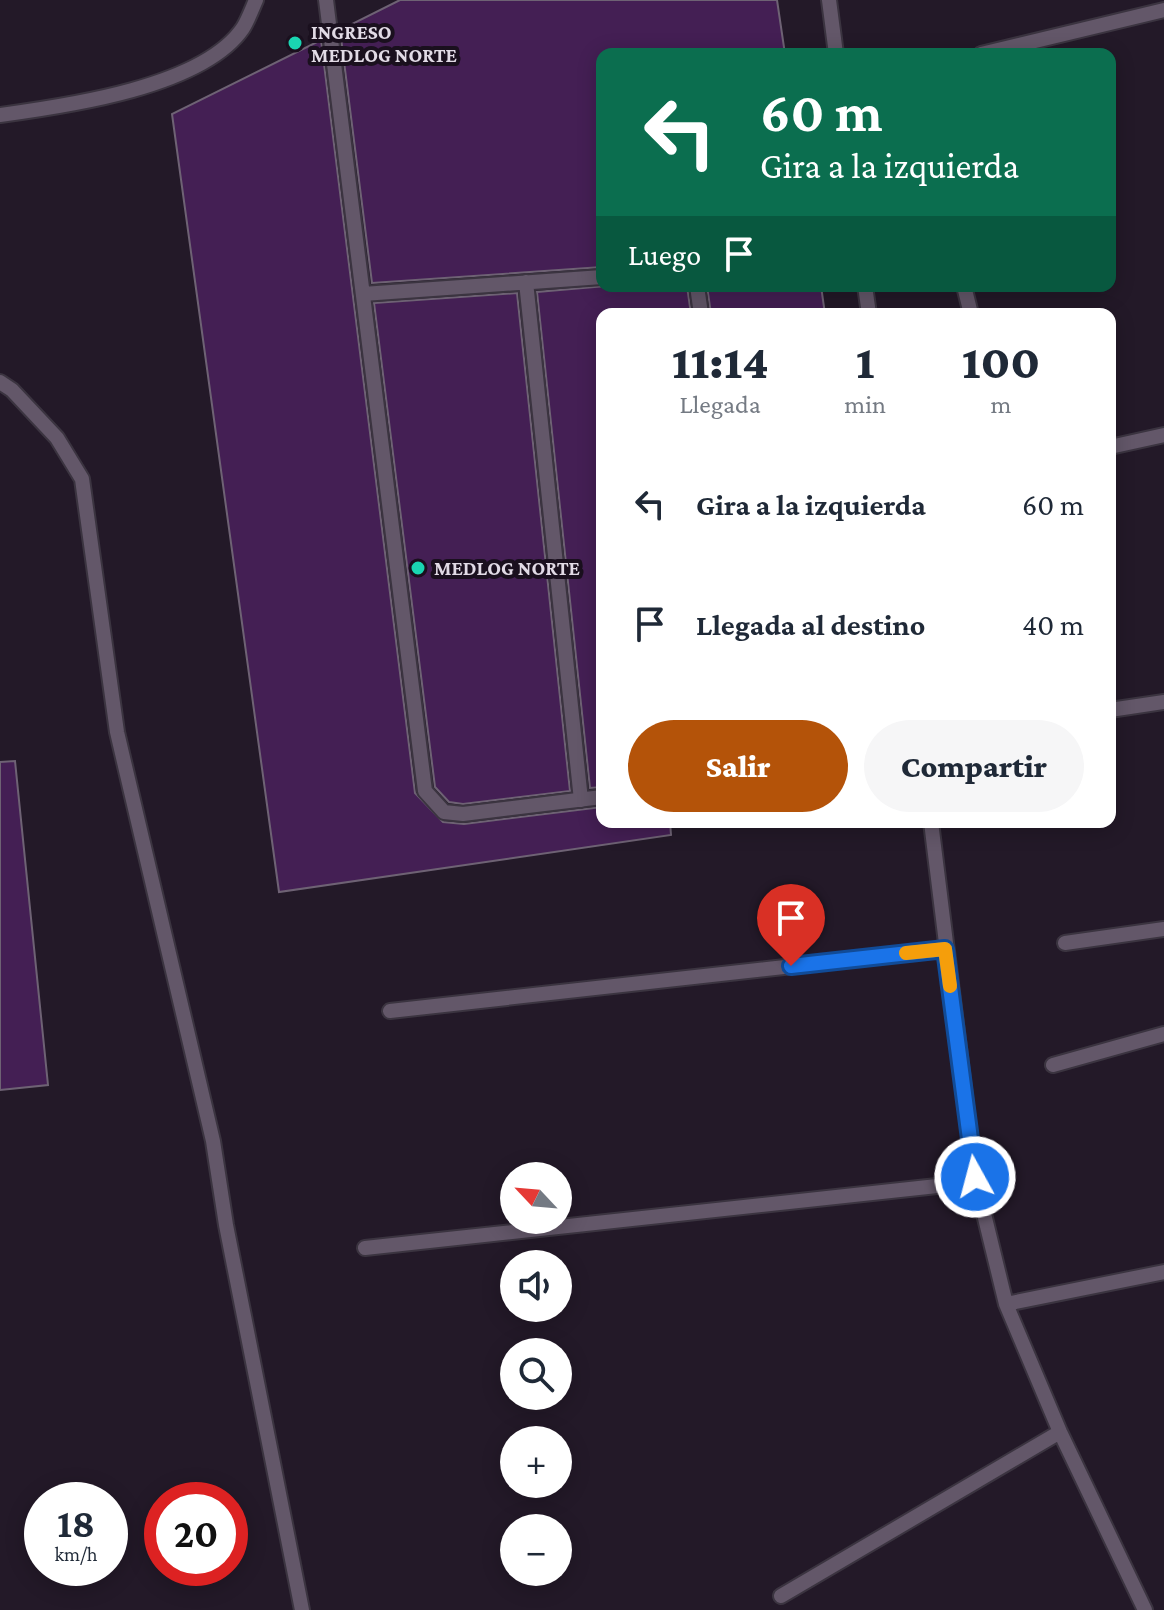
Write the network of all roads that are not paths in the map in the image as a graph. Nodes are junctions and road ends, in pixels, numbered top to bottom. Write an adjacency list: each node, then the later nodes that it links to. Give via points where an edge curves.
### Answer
1 (256, 0): 7 (lane, via 242,29 185,73 103,97)
2 (326, 0): 10 (lane)
3 (829, 0): 5 (lane)
4 (1164, 10): 6 (lane)
5 (835, 48)
6 (1006, 48)
7 (0, 115)
8 (596, 277): 9 (lane)
9 (526, 282): 10 (lane); 17 (lane)
10 (363, 294): 17 (lane, via 425,791 444,812 463,814)
11 (0, 382): 32 (lane, via 57,438 82,479 117,732 213,1141)
12 (1164, 435): 13 (lane)
13 (1116, 446)
14 (1164, 702): 15 (lane)
15 (1116, 709)
16 (596, 798): 17 (lane)
17 (581, 800)
18 (932, 828): 21 (lane)
19 (1164, 929): 20 (lane)
20 (1065, 943)
21 (945, 949): 22 (lane); 25 (lane)
22 (390, 1011)
23 (1164, 1034): 24 (lane)
24 (1053, 1065)
25 (975, 1177): 26 (lane, via 937,1186); 28 (lane)
26 (365, 1248)
27 (1164, 1272): 28 (lane)
28 (1006, 1304): 29 (lane)
29 (1060, 1432): 30 (lane); 31 (lane)
30 (781, 1596)
31 (1139, 1608)
32 (302, 1610)

